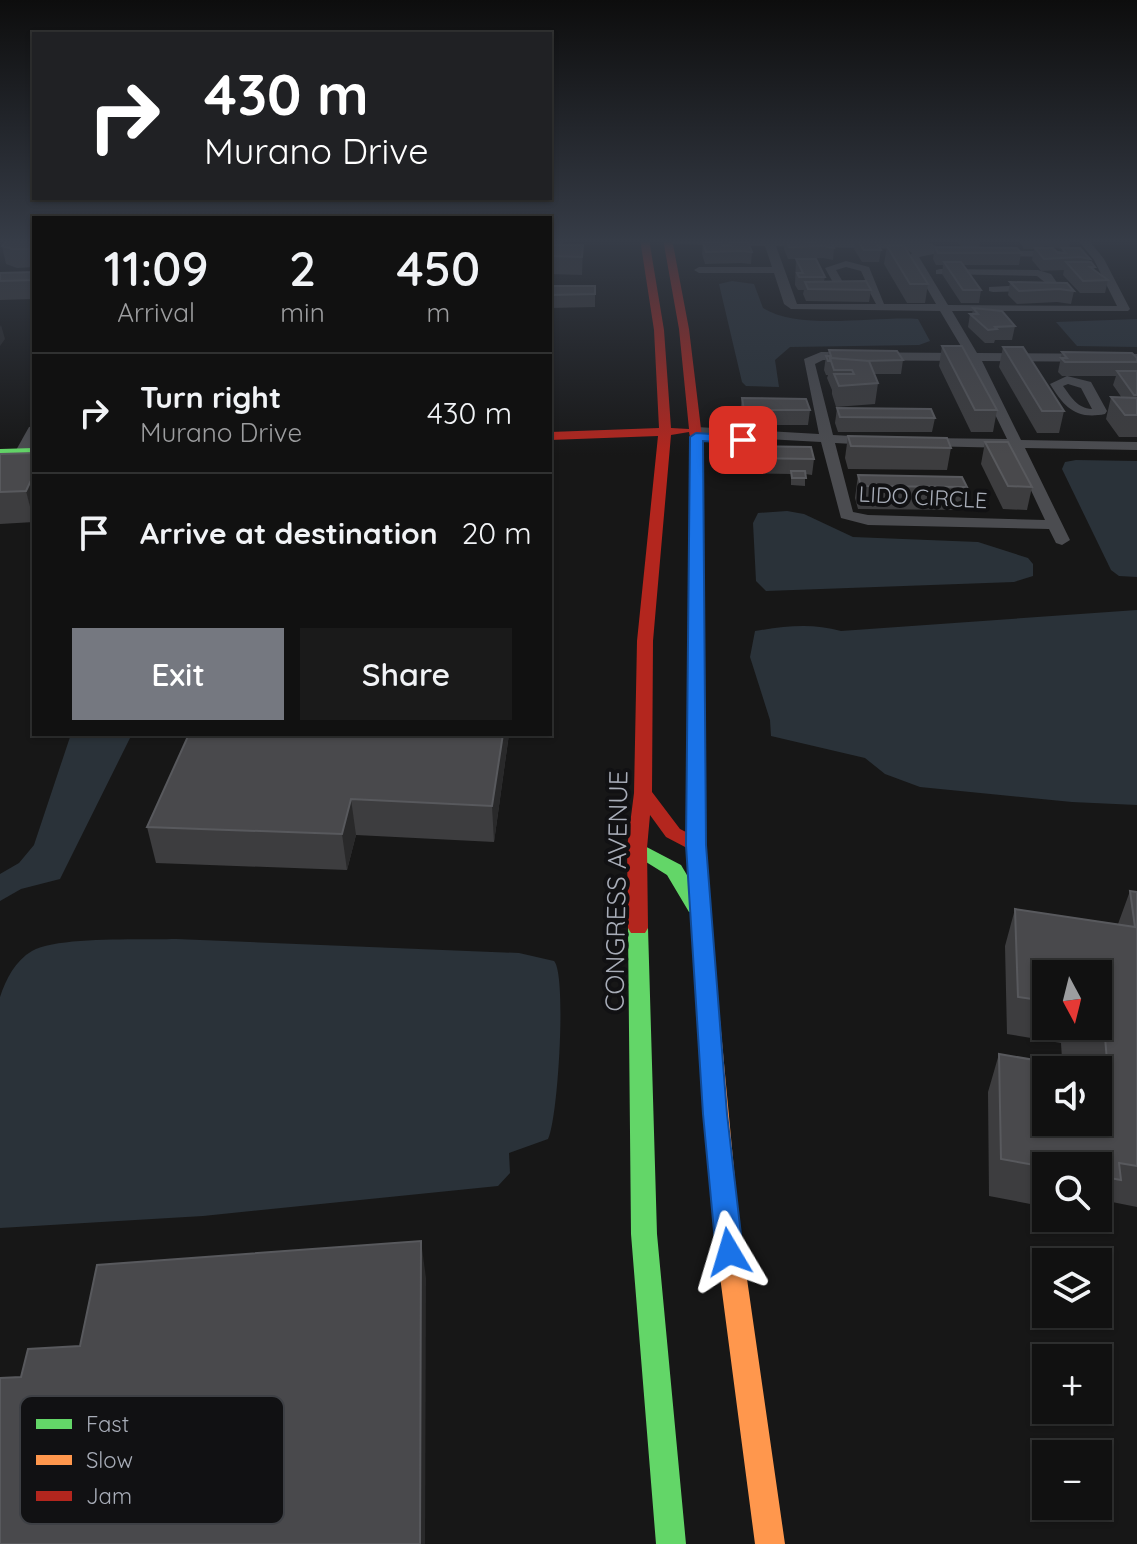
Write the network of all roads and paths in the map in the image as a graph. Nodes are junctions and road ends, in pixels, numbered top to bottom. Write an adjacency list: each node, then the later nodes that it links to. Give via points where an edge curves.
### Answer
1 (656, 311): 9 (street, CONGRESS AVENUE)
2 (680, 311): 10 (street)
3 (946, 311): 4 (street)
4 (973, 357): 5 (street, LIDO CIRCLE); 12 (street, LIDO CIRCLE, via 812,358 808,362); 15 (street)
5 (1137, 358)
6 (1046, 365): 7 (street)
7 (1056, 384): 8 (street); 8 (street, via 1082,382 1102,409 1089,413)
8 (1071, 408): 13 (street)
9 (665, 432): 10 (street); 11 (street); 20 (street, CONGRESS AVENUE, via 645,641)
10 (696, 434): 12 (street); 21 (street)
11 (552, 436)
12 (827, 443): 15 (street); 18 (street, LIDO CIRCLE, via 843,511 855,519)
13 (1094, 445): 14 (street); 15 (street)
14 (1137, 446)
15 (1020, 448): 18 (street)
16 (28, 452): 17 (street)
17 (0, 453)
18 (1055, 525): 19 (street)
19 (1062, 540)
20 (643, 793): 21 (street, via 673,833); 22 (street, CONGRESS AVENUE)
21 (696, 845): 23 (street)
22 (637, 848): 23 (street, via 659,856 675,870 690,889); 24 (street, CONGRESS AVENUE, via 644,1234)
23 (702, 924): 25 (street, via 726,1223)
24 (671, 1544)
25 (770, 1544)

